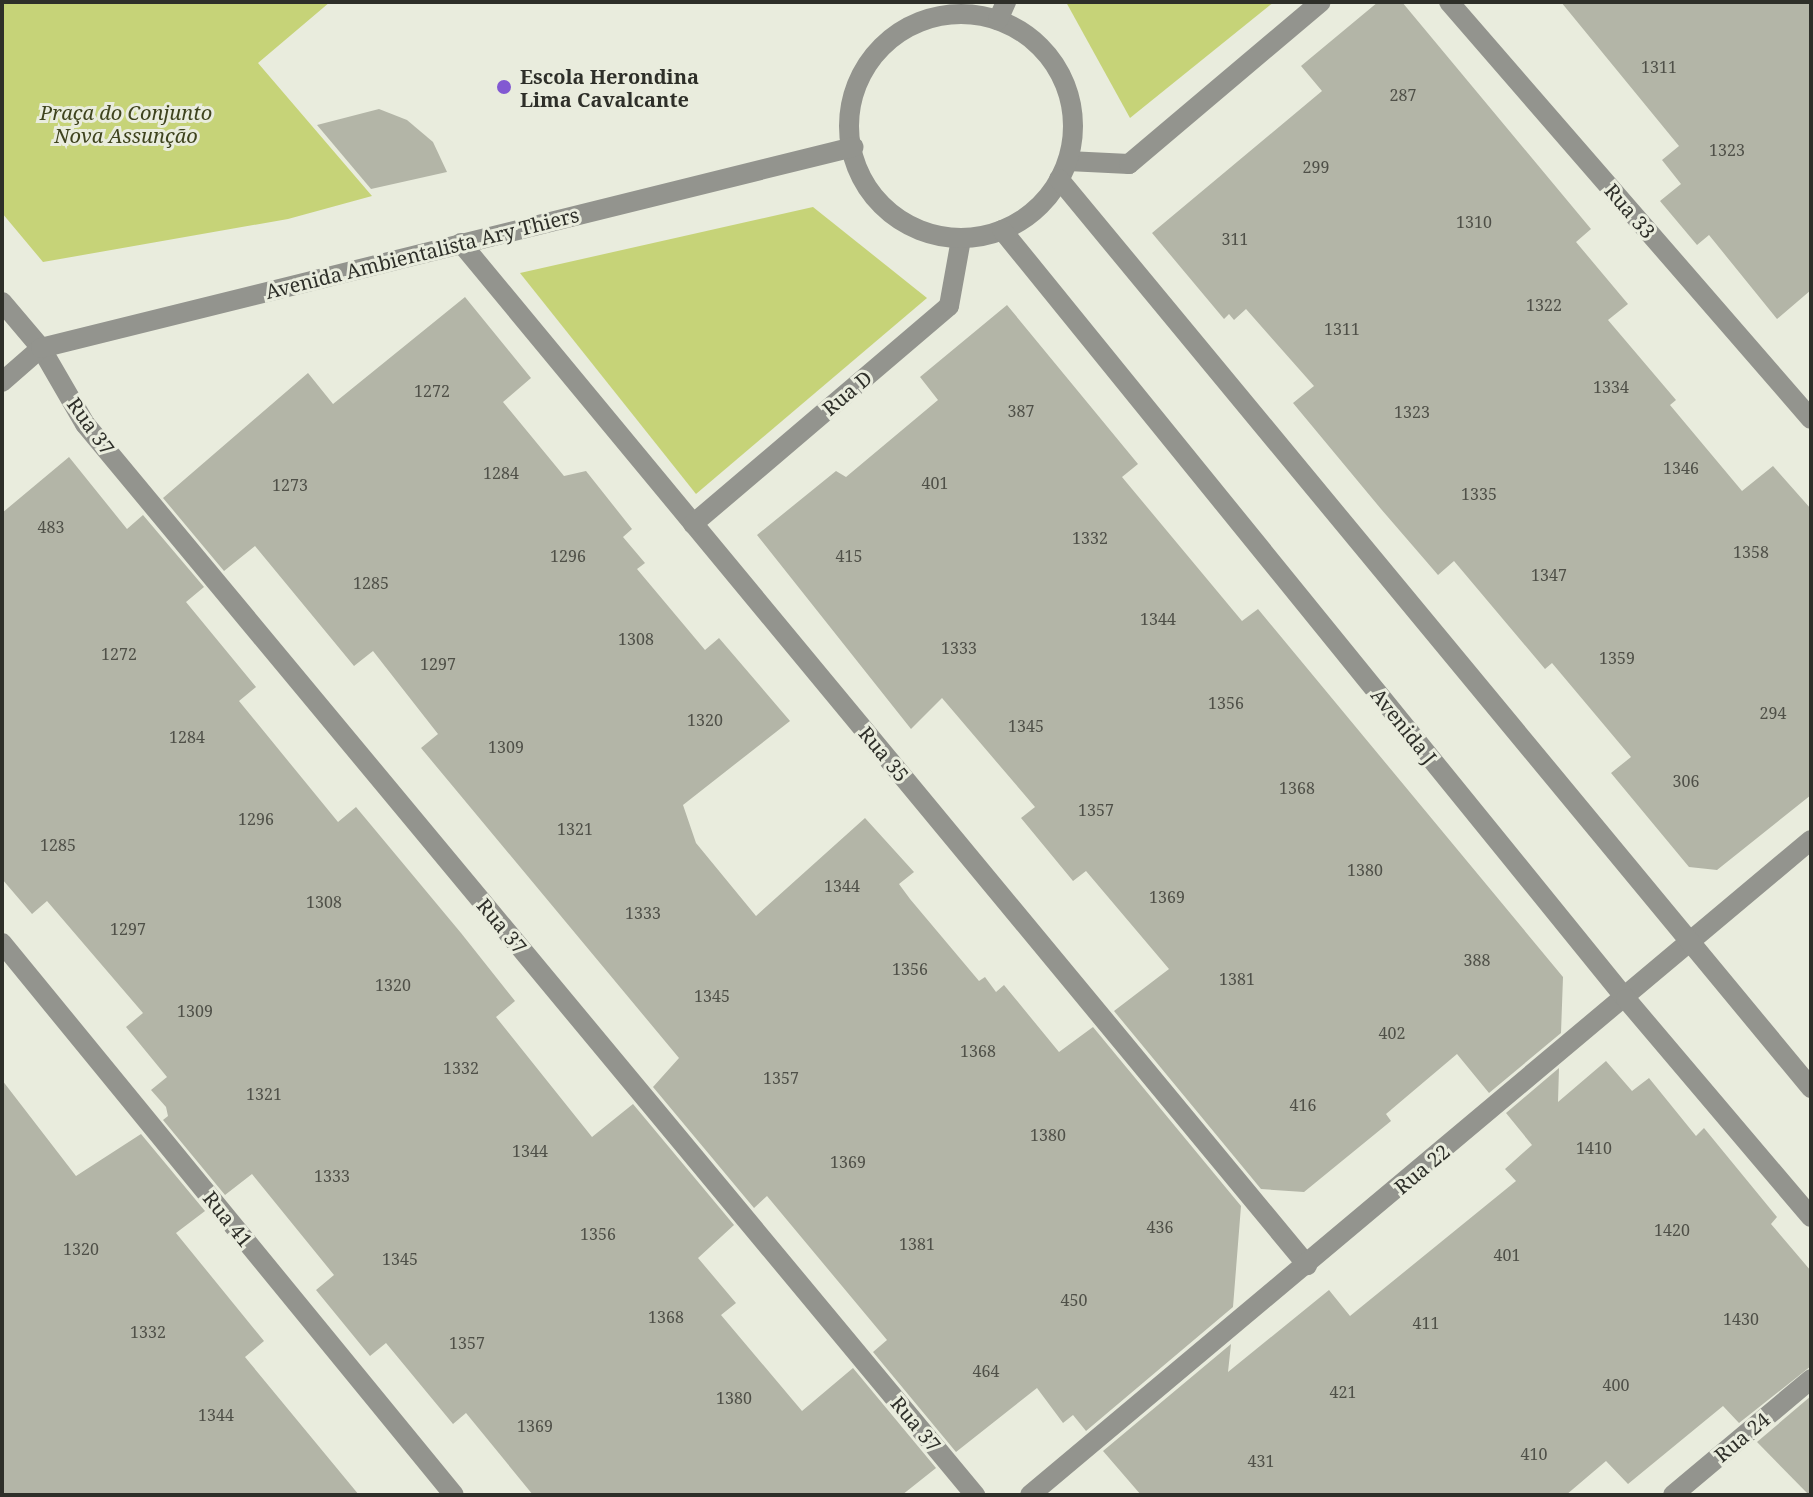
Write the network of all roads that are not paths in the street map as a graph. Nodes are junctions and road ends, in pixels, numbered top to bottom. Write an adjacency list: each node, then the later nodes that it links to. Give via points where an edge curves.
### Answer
1 (1321, 2): 5 (street, via 1129,164)
2 (1449, 2): 12 (street, Rua 33)
3 (1002, 11): 4 (street, via 922,21 892,38 868,64 853,95); 5 (street, via 1050,57 1068,89 1073,125)
4 (853, 147): 7 (street, via 871,194 895,218 927,233); 8 (street, Avenida Ambientalista Ary Thiers)
5 (1064, 170): 6 (street, via 1036,210); 16 (street)
6 (1002, 230): 7 (street); 17 (street, Avenida J)
7 (961, 239): 13 (street, Rua D, via 949,306)
8 (461, 243): 10 (street, Avenida Ambientalista Ary Thiers); 13 (street, Rua 35)
9 (2, 302): 10 (street, Rua 37)
10 (41, 348): 11 (street, Avenida Ambientalista Ary Thiers); 23 (street, Rua 37, via 85,424)
11 (2, 382)
12 (1811, 419)
13 (693, 524): 20 (street, Rua 35)
14 (1811, 840): 16 (street, Rua 22)
15 (2, 943): 22 (street, Rua 41)
16 (1690, 946): 17 (street, Rua 22); 18 (street)
17 (1626, 999): 19 (street, Avenida J); 20 (street, Rua 22)
18 (1811, 1088)
19 (1811, 1217)
20 (1307, 1265): 24 (street, Rua 22)
21 (1811, 1379): 25 (street, Rua 24)
22 (454, 1495)
23 (975, 1495)
24 (1030, 1495)
25 (1673, 1495)

